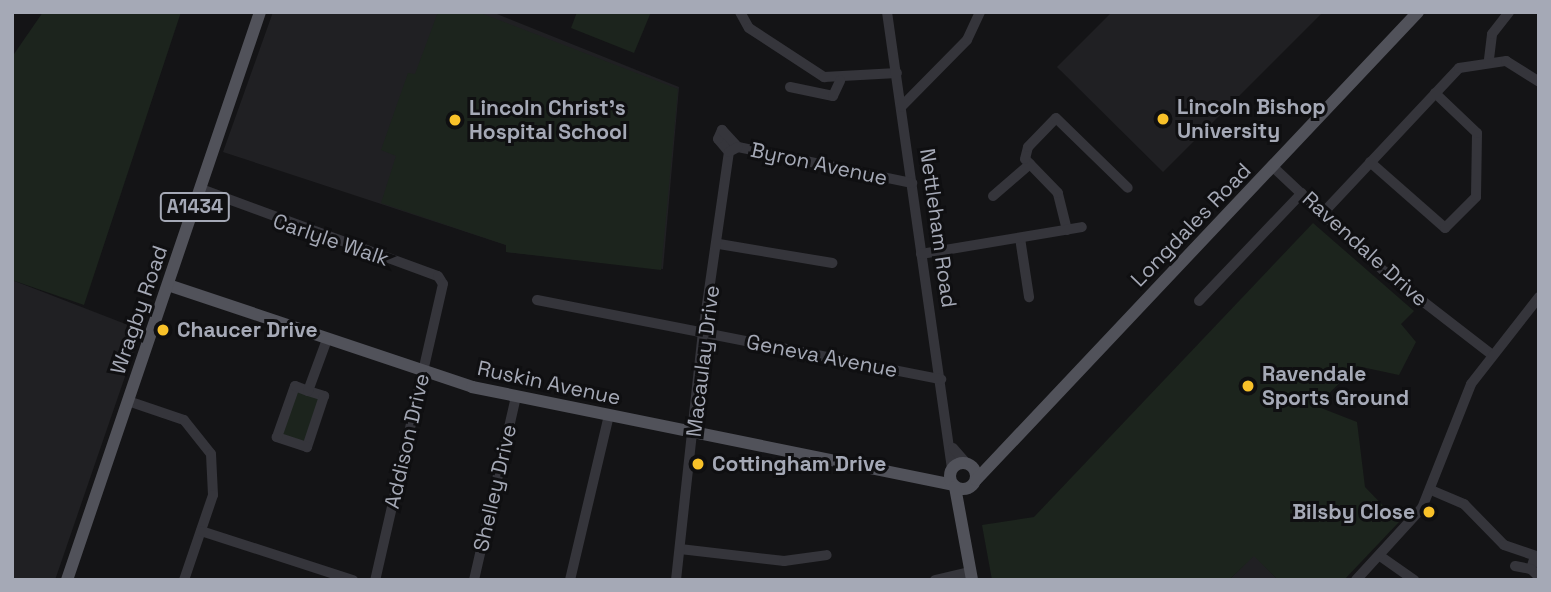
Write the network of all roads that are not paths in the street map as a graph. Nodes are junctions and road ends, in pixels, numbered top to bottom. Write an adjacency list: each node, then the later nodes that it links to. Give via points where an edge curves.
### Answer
1 (260, 12): 20 (main road, Wragby Road / A1434)
2 (740, 12): 9 (street, via 749,29 803,66)
3 (887, 12): 8 (street, Nettleham Road)
4 (980, 12): 13 (street, via 967,40)
5 (1418, 12): 17 (main road, Longdales Road)
6 (1509, 12): 7 (street, via 1492,34)
7 (1489, 59): 10 (street, via 1511,63); 12 (street, via 1459,68)
8 (897, 73): 9 (street); 13 (street, Nettleham Road)
9 (840, 80): 11 (street, via 833,96)
10 (1539, 82)
11 (790, 87)
12 (1435, 93): 15 (street); 15 (street, via 1477,132 1476,197 1445,228)
13 (901, 107): 18 (street, Nettleham Road)
14 (734, 150): 18 (street, Byron Avenue); 27 (street, Macaulay Drive)
15 (1370, 162): 23 (street)
16 (1030, 164): 19 (street, via 1028,147 1056,118); 22 (street); 25 (street, via 1058,193)
17 (1273, 167): 21 (street, Ravendale Drive); 48 (main road, Longdales Road)
18 (912, 183): 28 (street, Nettleham Road)
19 (1128, 188)
20 (201, 189): 30 (main road, Wragby Road / A1434); 35 (street, Carlyle Walk, via 438,275 443,284)
21 (1302, 193): 23 (street, Ravendale Drive); 33 (street)
22 (993, 196)
23 (1323, 213): 38 (street, Ravendale Drive, via 1385,272)
24 (1082, 227): 25 (street)
25 (1067, 230): 26 (street)
26 (1020, 238): 28 (street); 31 (street)
27 (719, 244): 29 (street); 36 (street, Macaulay Drive)
28 (921, 254): 40 (street, Nettleham Road)
29 (832, 263)
30 (168, 285): 37 (main road, Ruskin Avenue); 43 (main road, Wragby Road / A1434)
31 (1029, 297)
32 (537, 300): 36 (street, Geneva Avenue)
33 (1199, 301)
34 (1537, 301): 38 (street)
35 (439, 302): 39 (street, Addison Drive)
36 (703, 332): 40 (street, Geneva Avenue); 45 (street, Macaulay Drive)
37 (326, 342): 39 (main road, Ruskin Avenue); 41 (street)
38 (1491, 354): 53 (street, via 1459,407)
39 (423, 372): 42 (main road, Ruskin Avenue); 66 (street, Addison Drive)
40 (942, 379): 46 (street, Nettleham Road)
41 (309, 391): 41 (street, via 324,396 307,447 277,437 295,386)
42 (516, 397): 44 (main road, Ruskin Avenue); 67 (street, Shelley Drive)
43 (128, 401): 55 (street, via 184,420 211,454 216,474); 63 (main road, Wragby Road / A1434)
44 (609, 415): 45 (main road, Ruskin Avenue); 68 (street)
45 (695, 431): 50 (main road, Ruskin Avenue); 56 (street, Macaulay Drive)
46 (953, 449): 47 (street); 49 (street, Nettleham Road)
47 (968, 465): 48 (main road); 49 (main road); 51 (main road)
48 (991, 465): 51 (main road, Longdales Road)
49 (952, 470): 50 (main road); 52 (main road)
50 (933, 479): 52 (main road, Ruskin Avenue)
51 (974, 483): 52 (main road); 54 (main road)
52 (954, 486): 54 (main road)
53 (1431, 490): 58 (street); 59 (street, via 1464,504 1504,545)
54 (963, 506): 62 (main road)
55 (201, 531): 64 (street); 65 (street)
56 (680, 549): 57 (street, via 784,561); 69 (street, Macaulay Drive)
57 (827, 555)
58 (1380, 555): 71 (street); 72 (street)
59 (1537, 556): 61 (street)
60 (1515, 566): 61 (street)
61 (1535, 573)
62 (971, 576): 70 (street)
63 (67, 580)
64 (184, 580)
65 (353, 580)
66 (375, 580)
67 (474, 580)
68 (570, 580)
69 (676, 580)
70 (935, 580)
71 (1356, 580)
72 (1414, 580)

